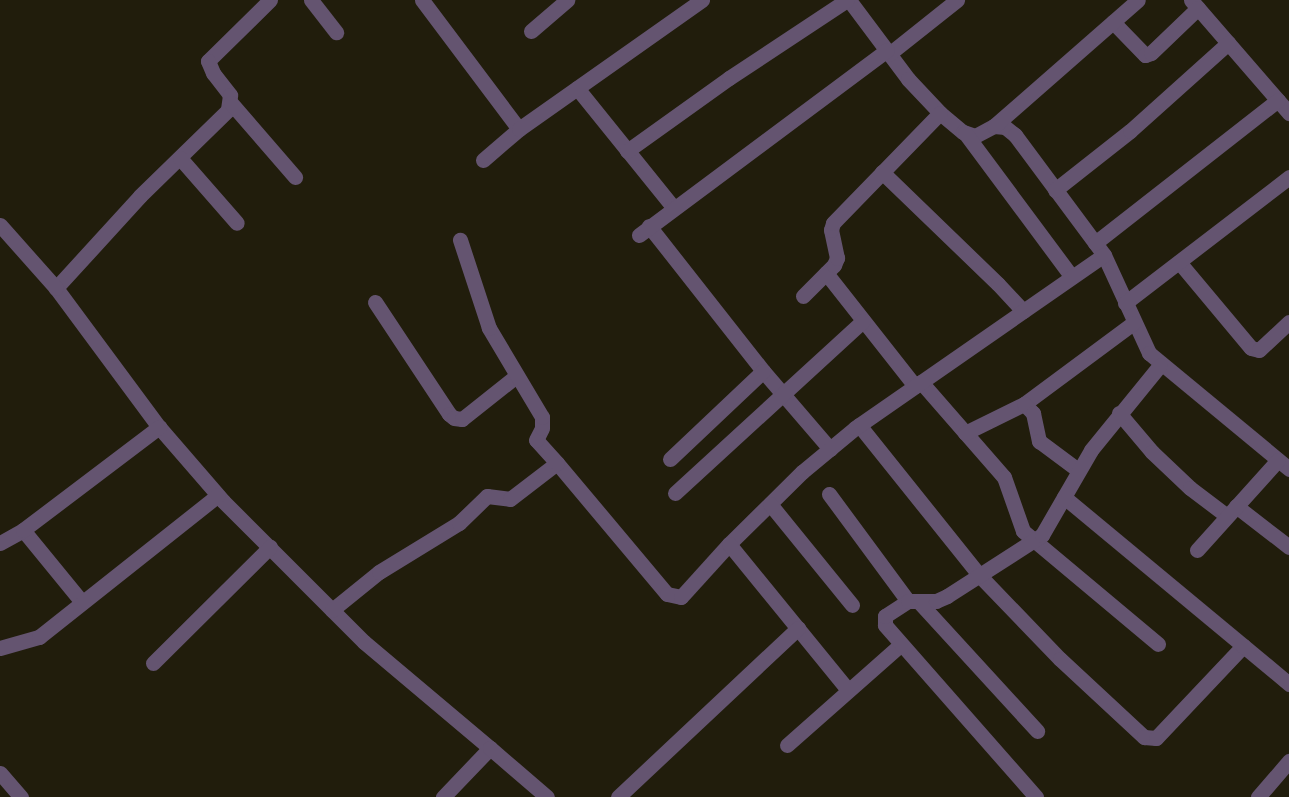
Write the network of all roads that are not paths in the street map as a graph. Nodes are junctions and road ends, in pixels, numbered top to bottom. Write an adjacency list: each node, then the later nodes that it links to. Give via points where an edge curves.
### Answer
1 (270, 0): 17 (street, via 208,61 231,96)
2 (312, 0): 12 (street)
3 (422, 0): 21 (street)
4 (567, 0): 11 (street)
5 (702, 0): 15 (street)
6 (848, 0): 14 (street); 23 (street)
7 (957, 0): 14 (street)
8 (1138, 0): 10 (street)
9 (1194, 4): 10 (street, via 1145,56); 13 (street)
10 (1113, 22): 20 (street)
11 (531, 31)
12 (336, 32)
13 (1228, 43): 16 (street); 29 (street, via 1130,131)
14 (888, 52): 18 (street); 30 (street)
15 (577, 88): 21 (street); 23 (street)
16 (1278, 100): 19 (street); 34 (street)
17 (231, 103): 24 (street, via 223,117); 27 (street)
18 (940, 113): 22 (street); 26 (street)
19 (1289, 113)
20 (994, 126): 22 (street, via 975,136); 29 (street, via 1005,127 1015,135)
21 (519, 129): 25 (street)
22 (965, 133): 37 (street)
23 (627, 151): 30 (street)
24 (180, 158): 31 (street); 38 (street)
25 (483, 160)
26 (882, 172): 36 (street, via 833,223 837,258); 42 (street)
27 (294, 177)
28 (1289, 177): 35 (street)
29 (1055, 190): 34 (street)
30 (674, 208): 47 (street, via 644,230)
31 (237, 223)
32 (0, 225): 38 (street)
33 (460, 240): 48 (street, via 489,328)
34 (1100, 249): 37 (street); 41 (street)
35 (1179, 262): 41 (street); 45 (street, via 1251,348 1259,350)
36 (826, 273): 39 (street); 43 (street)
37 (1072, 277): 42 (street)
38 (57, 288): 54 (street)
39 (803, 296)
40 (375, 302): 48 (street, via 454,418 462,419)
41 (1125, 303): 44 (street)
42 (1023, 311): 49 (street)
43 (864, 321): 49 (street); 50 (street)
44 (1133, 322): 46 (street, via 1149,353); 51 (street)
45 (1289, 322)
46 (1160, 364): 52 (street); 59 (street)
47 (763, 371): 50 (street); 57 (street)
48 (516, 376): 58 (street, via 542,417 536,440)
49 (918, 384): 53 (street); 55 (street)
50 (782, 393): 56 (street); 61 (street)
51 (1023, 404): 55 (street); 60 (street, via 1033,413 1039,441)
52 (1119, 413): 60 (street); 66 (street, via 1190,488)
53 (860, 425): 56 (street); 74 (street)
54 (159, 427): 63 (street); 67 (street)
55 (965, 433): 68 (street, via 1004,477 1023,531)
56 (830, 450): 65 (street)
57 (669, 459)
58 (557, 463): 70 (street, via 667,594 681,597); 78 (street, via 510,499 487,496 459,523 379,572)
59 (1283, 464): 66 (street)
60 (1078, 470): 64 (street)
61 (675, 493)
62 (829, 494): 75 (street)
63 (218, 495): 72 (street); 76 (street)
64 (1064, 497): 68 (street); 82 (street)
65 (770, 504): 70 (street); 77 (street)
66 (1231, 511): 71 (street); 73 (street)
67 (23, 530): 69 (street); 76 (street)
68 (1036, 540): 74 (street); 81 (street)
69 (0, 543)
70 (729, 544): 79 (street)
71 (1289, 547)
72 (270, 548): 78 (street); 84 (street)
73 (1197, 549)
74 (980, 576): 75 (street, via 936,601); 82 (street, via 1068,667 1135,730 1150,739 1156,738)
75 (914, 601): 80 (street, via 890,611 884,620); 87 (street)
76 (82, 602): 83 (street, via 39,637)
77 (852, 605)
78 (332, 610): 89 (street, via 364,642)
79 (798, 628): 86 (street); 95 (street)
80 (901, 644): 86 (street); 96 (street)
81 (1158, 644)
82 (1243, 646): 85 (street)
83 (0, 648)
84 (153, 663)
85 (1289, 684)
86 (848, 690): 88 (street)
87 (1037, 731)
88 (787, 745)
89 (490, 748): 93 (street); 94 (street)
90 (1289, 761): 97 (street)
91 (0, 773): 92 (street)
92 (21, 797)
93 (443, 797)
94 (547, 797)
95 (618, 797)
96 (1036, 797)
97 (1258, 797)

